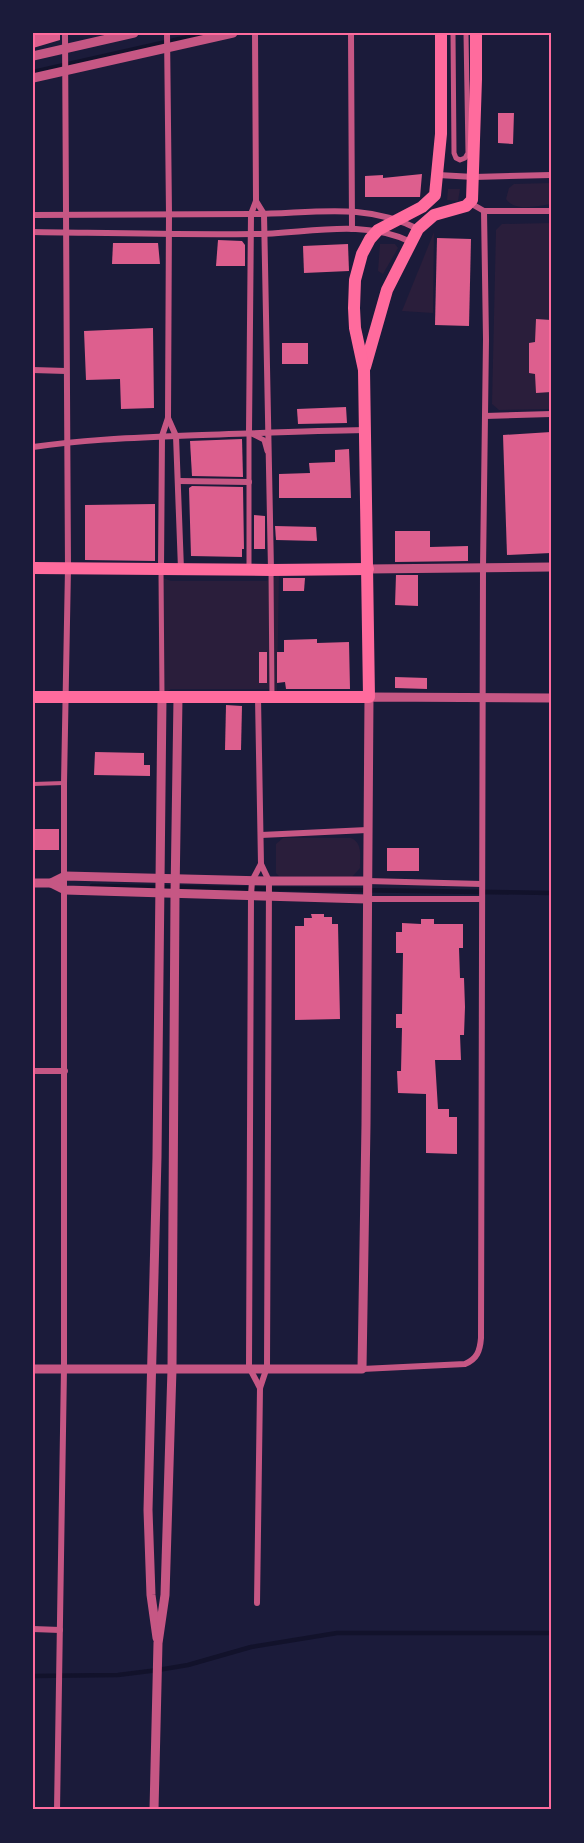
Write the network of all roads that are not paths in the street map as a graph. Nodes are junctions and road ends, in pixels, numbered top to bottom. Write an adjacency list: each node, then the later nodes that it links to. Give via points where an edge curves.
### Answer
1 (65, 33): 12 (street)
2 (134, 33): 12 (street)
3 (167, 33): 11 (street)
4 (233, 33): 11 (street)
5 (255, 33): 20 (street)
6 (351, 33): 22 (street)
7 (441, 33): 16 (main road)
8 (453, 33): 9 (street, via 454,153 460,160 468,153)
9 (466, 33)
10 (476, 33): 18 (main road)
11 (166, 48): 14 (street); 26 (street)
12 (65, 49): 13 (street); 14 (street)
13 (33, 56)
14 (64, 71): 15 (street); 30 (street)
15 (33, 78)
16 (438, 175): 18 (street); 19 (main road)
17 (551, 175): 18 (street)
18 (474, 177): 21 (main road)
19 (435, 195): 23 (main road); 31 (main road, via 427,204)
20 (256, 201): 27 (street); 28 (street)
21 (470, 203): 23 (main road); 24 (street)
22 (351, 210): 28 (street); 31 (street); 32 (street)
23 (446, 210): 33 (main road)
24 (484, 211): 25 (street); 45 (street)
25 (551, 211)
26 (169, 214): 27 (street); 30 (street); 37 (street)
27 (251, 214): 28 (street); 38 (street)
28 (264, 214): 39 (street)
29 (33, 215): 30 (street)
30 (66, 215): 36 (street)
31 (397, 220): 33 (street); 34 (main road)
32 (352, 229): 34 (street); 39 (street)
33 (418, 229): 40 (main road)
34 (378, 230): 40 (street); 42 (main road, via 362,254 355,280 355,328)
35 (33, 232): 36 (street)
36 (65, 232): 37 (street); 43 (street)
37 (169, 233): 38 (street); 46 (street)
38 (251, 234): 39 (street); 48 (street)
39 (264, 234): 49 (street)
40 (411, 242): 42 (main road, via 387,290)
41 (33, 370): 43 (street)
42 (364, 370): 47 (main road)
43 (66, 371): 52 (street)
44 (551, 414): 45 (street)
45 (484, 416): 59 (street)
46 (168, 418): 50 (street); 51 (street)
47 (366, 430): 49 (street); 62 (main road)
48 (249, 432): 49 (street); 51 (street); 55 (street); 64 (street, via 264,440 267,451)
49 (267, 432): 64 (street)
50 (162, 436): 51 (street); 52 (street); 60 (street)
51 (176, 436): 54 (street)
52 (66, 442): 53 (street); 58 (street)
53 (33, 447)
54 (179, 481): 55 (street); 61 (street)
55 (249, 482): 63 (street)
56 (551, 567): 59 (street)
57 (33, 568): 58 (main road)
58 (68, 568): 60 (main road); 66 (street)
59 (483, 568): 62 (street); 69 (street)
60 (161, 569): 61 (main road); 70 (street)
61 (181, 569): 63 (main road)
62 (368, 569): 64 (main road); 68 (main road)
63 (249, 570): 64 (main road)
64 (270, 570): 67 (street)
65 (33, 697): 66 (main road)
66 (66, 697): 70 (main road); 74 (street)
67 (272, 697): 68 (main road); 72 (main road)
68 (369, 697): 69 (street); 76 (street)
69 (483, 697): 73 (street); 87 (street)
70 (162, 698): 71 (main road); 80 (street)
71 (178, 698): 72 (main road); 81 (street)
72 (258, 698): 77 (street)
73 (551, 698)
74 (64, 783): 75 (lane); 79 (street)
75 (33, 784)
76 (367, 831): 77 (street); 84 (street)
77 (261, 836): 78 (street)
78 (261, 864): 82 (street); 83 (street)
79 (65, 876): 80 (street); 86 (street); 88 (street)
80 (160, 879): 81 (street); 89 (street)
81 (175, 879): 82 (street); 90 (street)
82 (252, 880): 83 (street); 91 (street)
83 (269, 881): 84 (street); 92 (street)
84 (367, 881): 87 (street); 93 (street)
85 (33, 883): 86 (street)
86 (51, 883): 88 (street)
87 (482, 884): 94 (street)
88 (65, 890): 89 (street); 98 (street)
89 (161, 894): 90 (street); 95 (street)
90 (175, 895): 91 (street); 96 (street)
91 (251, 895): 92 (street); 101 (street)
92 (269, 896): 93 (street); 102 (street)
93 (367, 899): 94 (street); 107 (street)
94 (482, 899): 107 (street, via 478,1353 465,1364)
95 (158, 1054): 96 (street); 99 (street)
96 (175, 1056): 100 (street)
97 (33, 1071): 98 (street)
98 (65, 1071): 103 (street)
99 (157, 1157): 100 (street); 105 (street)
100 (175, 1157): 106 (street)
101 (249, 1367): 102 (street); 106 (street); 108 (street)
102 (267, 1367): 107 (street); 108 (street)
103 (64, 1368): 104 (street); 105 (street); 111 (street)
104 (33, 1369)
105 (153, 1369): 106 (street); 112 (street, via 148,1510 150,1595)
106 (172, 1369): 112 (street, via 165,1595)
107 (362, 1369)
108 (260, 1388): 109 (street)
109 (257, 1603)
110 (33, 1629): 111 (street)
111 (60, 1630): 113 (street)
112 (158, 1643): 114 (street)
113 (57, 1810)
114 (154, 1810)

